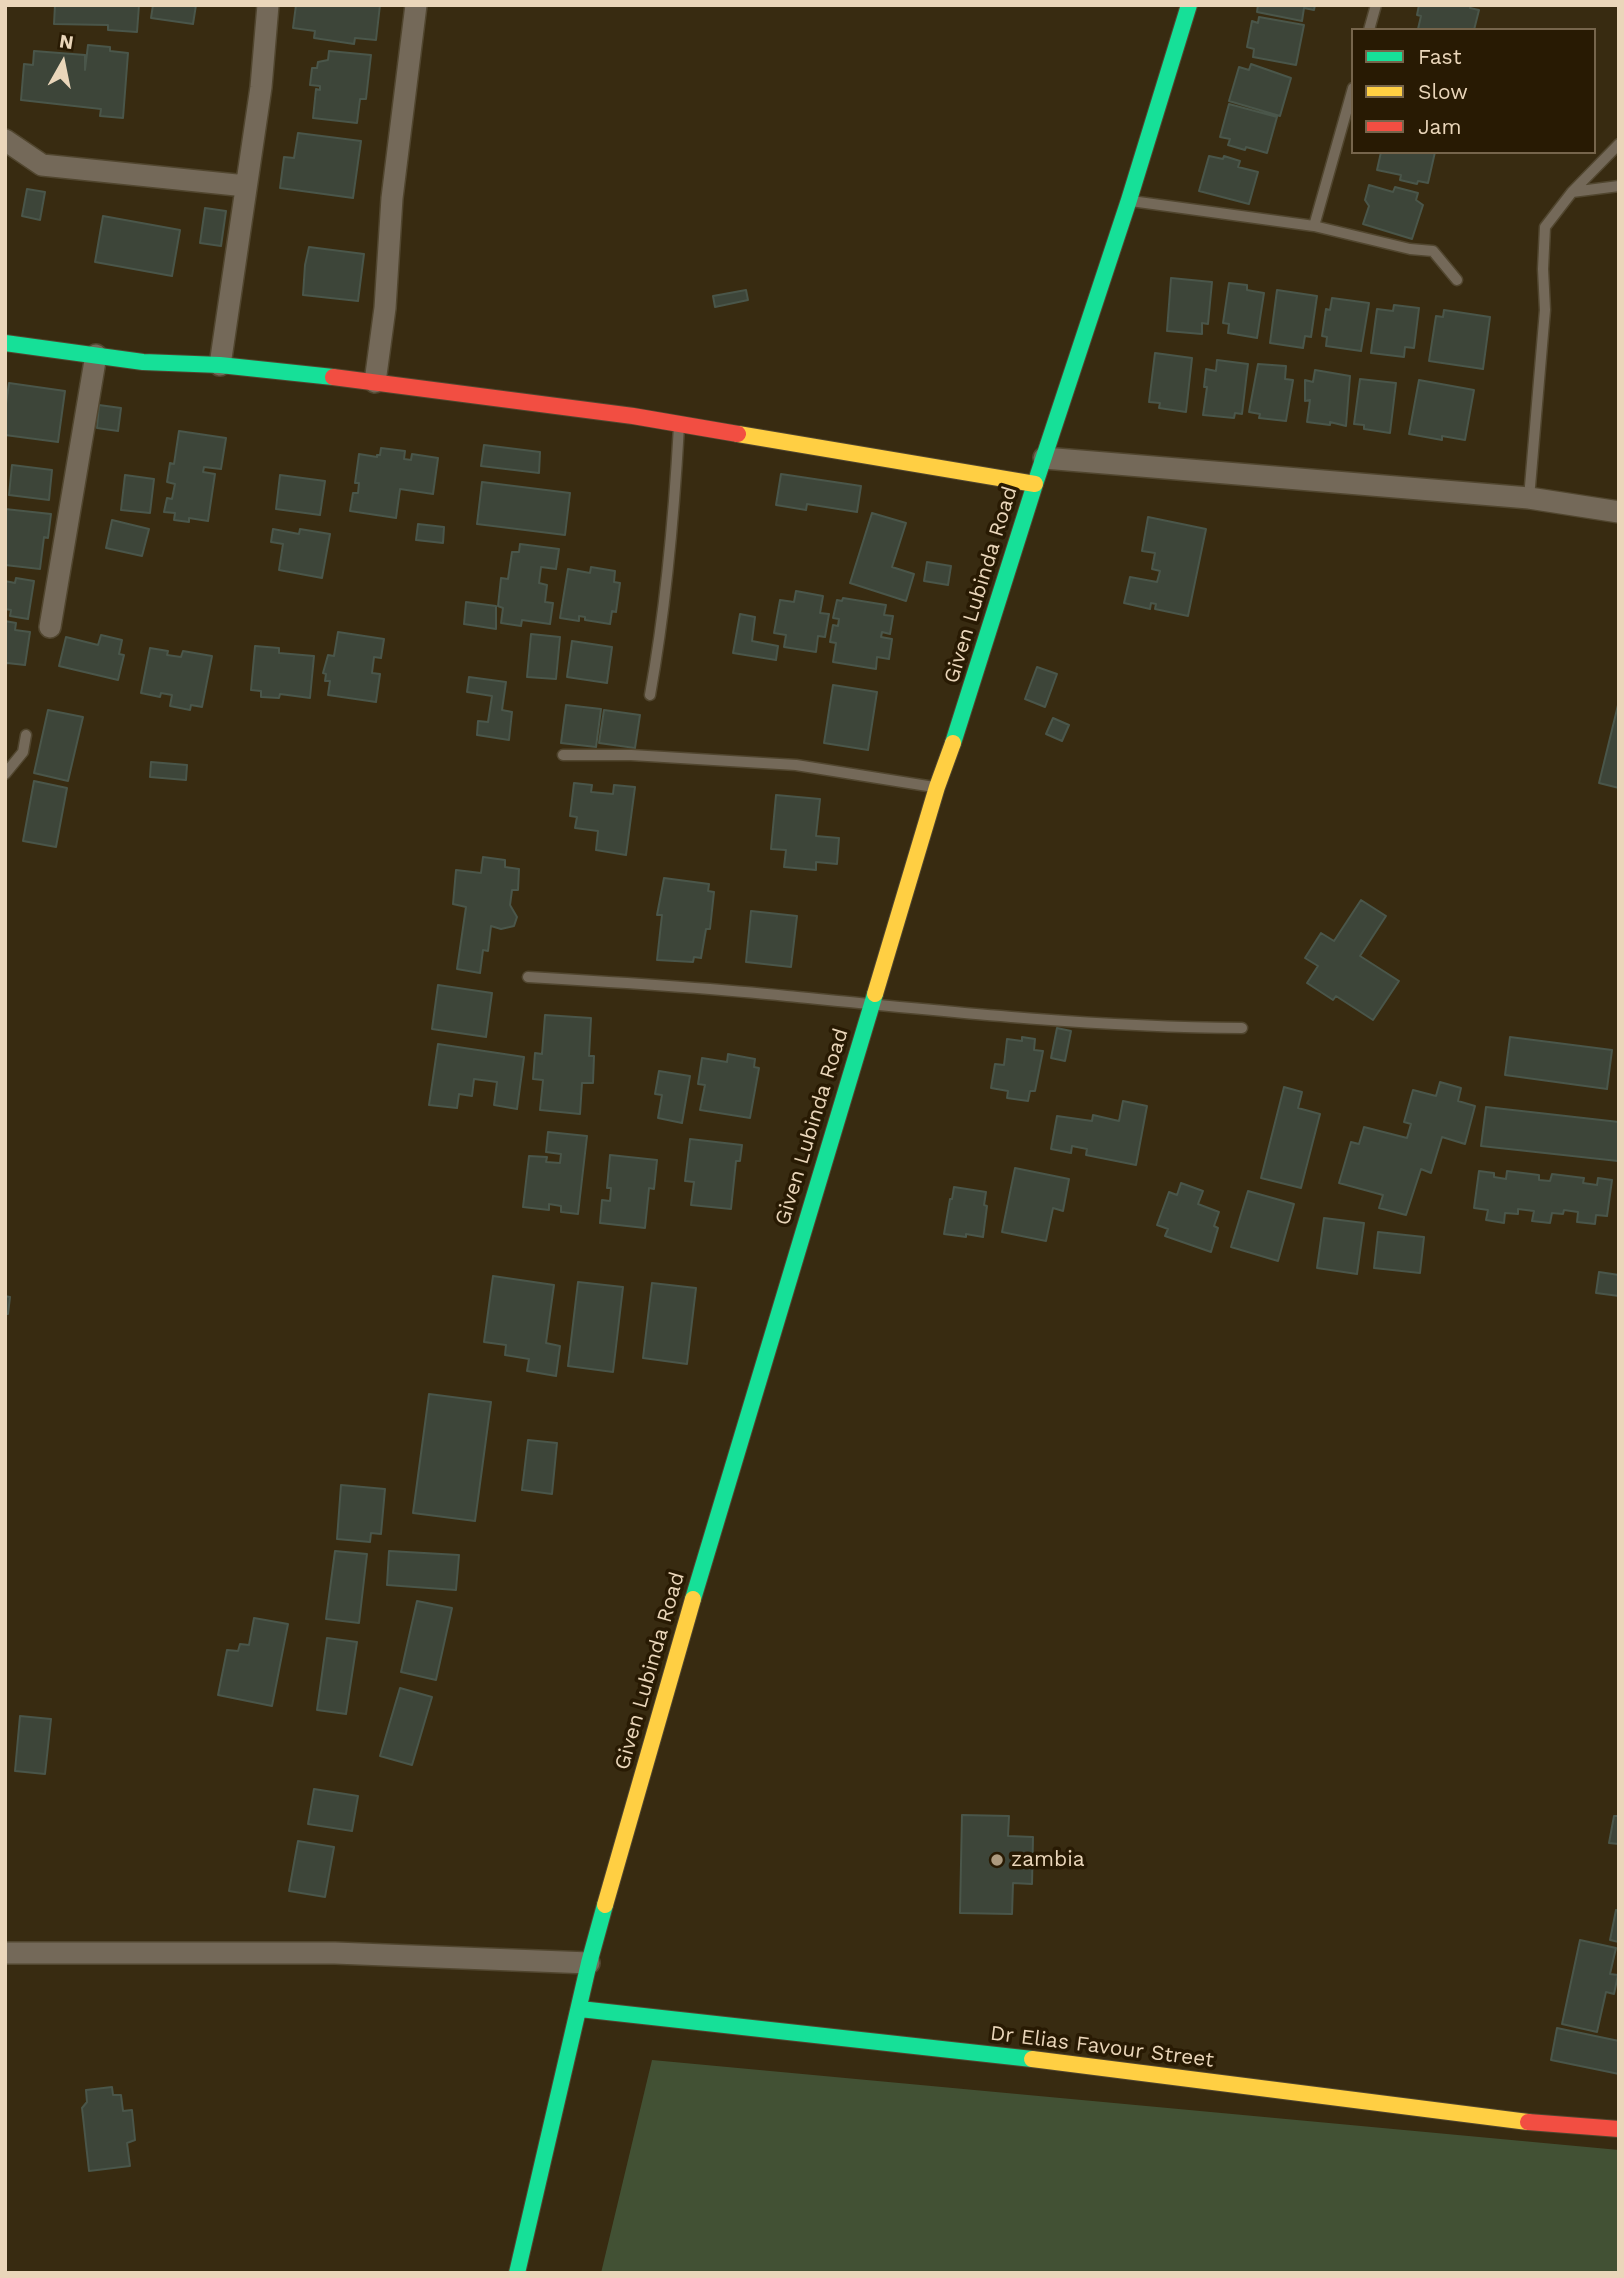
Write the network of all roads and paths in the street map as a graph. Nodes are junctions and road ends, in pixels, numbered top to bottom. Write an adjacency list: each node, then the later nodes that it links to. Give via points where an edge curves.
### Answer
1 (268, 5): 9 (street)
2 (416, 5): 18 (street)
3 (1189, 5): 12 (street, Given Lubinda Road)
4 (1376, 5): 5 (lane)
5 (1370, 28)
6 (1351, 95): 13 (lane)
7 (5, 140): 9 (street, via 42,165)
8 (1619, 144): 11 (lane)
9 (246, 186): 17 (street)
10 (1619, 186): 11 (lane)
11 (1572, 192): 22 (lane, via 1545,227 1545,310)
12 (1129, 200): 13 (lane); 20 (street, Given Lubinda Road)
13 (1314, 226): 14 (lane, via 1433,251)
14 (1457, 280)
15 (5, 343): 16 (street)
16 (96, 355): 17 (street); 24 (street)
17 (220, 365): 18 (street)
18 (375, 382): 19 (street)
19 (680, 423): 21 (street); 25 (lane, via 674,511)
20 (1044, 458): 21 (street, Given Lubinda Road); 22 (street)
21 (1035, 484): 29 (street, Given Lubinda Road)
22 (1529, 498): 23 (street)
23 (1619, 512)
24 (50, 627)
25 (650, 695)
26 (26, 735): 28 (lane, via 23,752)
27 (563, 755): 29 (lane, via 796,765)
28 (5, 774)
29 (937, 787): 31 (street, Given Lubinda Road)
30 (528, 977): 31 (lane)
31 (871, 1006): 32 (lane, via 1010,1018); 34 (street, Given Lubinda Road, via 666,1689)
32 (1242, 1028)
33 (5, 1954): 34 (street, via 335,1953)
34 (589, 1963): 35 (street, Given Lubinda Road)
35 (580, 2009): 36 (street, Dr Elias Favour Street); 37 (street, Given Lubinda Road)
36 (1619, 2129)
37 (517, 2273)

